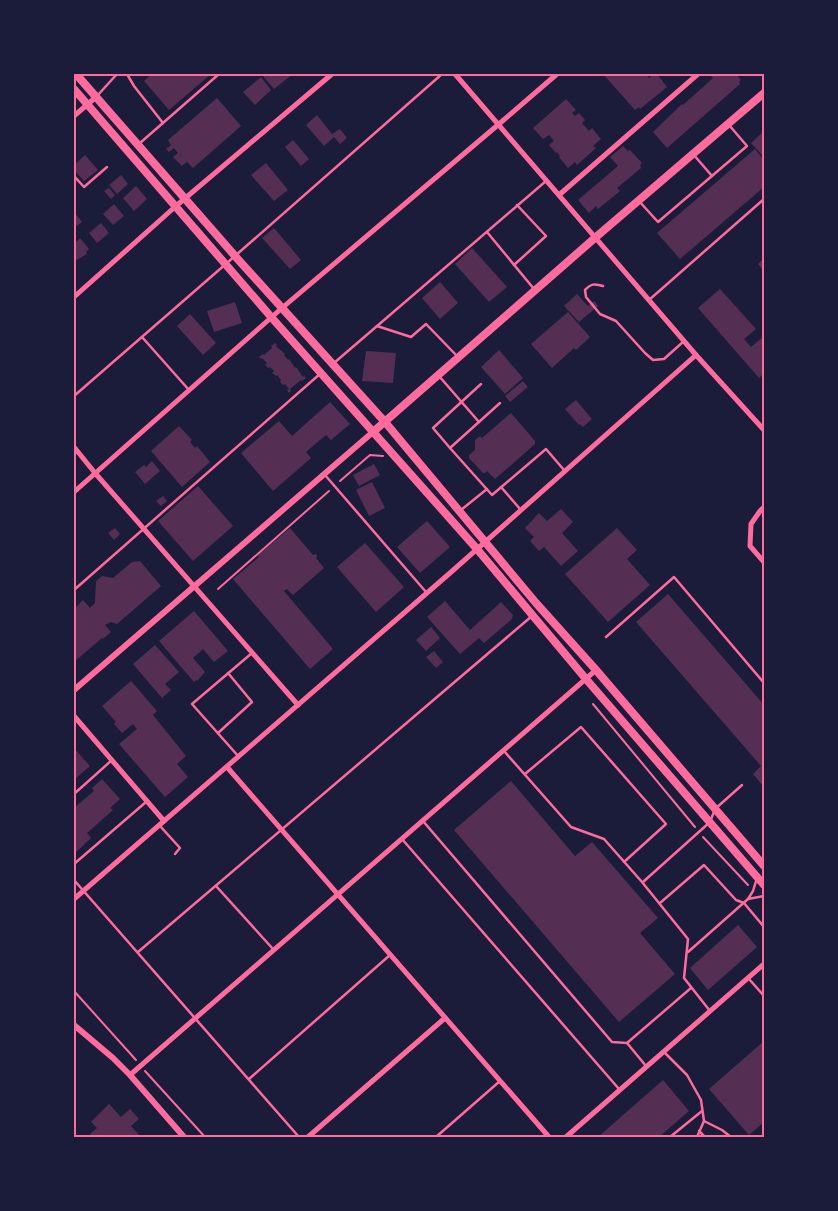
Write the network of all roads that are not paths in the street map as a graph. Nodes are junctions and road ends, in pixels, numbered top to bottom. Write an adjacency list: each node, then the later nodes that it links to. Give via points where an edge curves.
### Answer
1 (76, 74): 12 (main road)
2 (117, 74): 12 (lane)
3 (127, 74): 15 (lane)
4 (219, 74): 15 (lane)
5 (332, 74): 25 (street)
6 (442, 74): 32 (lane)
7 (455, 74): 16 (street)
8 (557, 74): 16 (street)
9 (698, 74): 24 (street)
10 (74, 89): 13 (main road)
11 (764, 93): 17 (main road)
12 (96, 97): 13 (street); 18 (main road)
13 (87, 104): 14 (street); 29 (main road)
14 (74, 116)
15 (163, 123): 18 (lane)
16 (499, 124): 23 (street); 39 (street)
17 (728, 124): 19 (main road); 22 (lane, via 747,146)
18 (138, 145): 25 (main road)
19 (693, 154): 22 (lane); 27 (main road)
20 (107, 167): 21 (lane, via 84,187)
21 (74, 176)
22 (712, 176): 27 (lane, via 658,222)
23 (547, 180): 24 (street); 28 (lane)
24 (559, 195): 31 (street)
25 (185, 198): 29 (street); 32 (main road)
26 (764, 199): 38 (lane)
27 (638, 201): 31 (main road)
28 (517, 205): 30 (lane); 34 (lane, via 546,236)
29 (176, 206): 33 (main road); 37 (street)
30 (487, 232): 34 (lane); 41 (lane)
31 (596, 237): 36 (main road); 38 (street)
32 (235, 256): 33 (lane); 39 (main road)
33 (226, 264): 40 (main road); 42 (lane)
34 (514, 265): 36 (lane)
35 (603, 286): 43 (lane, via 590,285 585,290 586,297 600,314 616,321 653,360 664,359)
36 (535, 290): 45 (main road)
37 (74, 297)
38 (649, 300): 43 (street)
39 (282, 308): 40 (street); 46 (main road)
40 (272, 318): 47 (main road); 50 (street)
41 (377, 326): 45 (lane, via 411,337 426,324); 46 (lane)
42 (142, 337): 50 (lane); 51 (lane)
43 (684, 342): 44 (street)
44 (696, 356): 56 (street); 60 (street)
45 (458, 357): 48 (main road)
46 (333, 364): 54 (main road)
47 (321, 373): 57 (main road); 69 (lane)
48 (438, 375): 52 (lane); 54 (main road)
49 (481, 384): 52 (lane)
50 (189, 391): 61 (street)
51 (74, 396)
52 (462, 403): 55 (lane); 59 (lane, via 433,428)
53 (500, 403): 55 (lane)
54 (385, 422): 57 (main road); 68 (main road)
55 (479, 422): 59 (lane)
56 (764, 430)
57 (373, 432): 62 (street); 71 (main road)
58 (74, 447): 61 (street)
59 (450, 448): 64 (lane)
60 (565, 471): 63 (lane, via 546,449); 67 (street)
61 (95, 473): 65 (street); 69 (street)
62 (324, 474): 73 (street); 75 (lane)
63 (501, 487): 64 (lane, via 492,495); 67 (lane)
64 (486, 488): 68 (lane)
65 (74, 492)
66 (762, 509): 72 (street, via 751,524 750,546)
67 (521, 510): 70 (street)
68 (460, 511): 70 (main road)
69 (144, 529): 73 (street); 74 (lane)
70 (486, 541): 71 (street); 79 (main road)
71 (477, 549): 75 (street); 76 (main road)
72 (764, 562)
73 (194, 586): 78 (street); 83 (street)
74 (74, 590)
75 (427, 593): 84 (street)
76 (533, 615): 81 (main road); 100 (lane)
77 (606, 636): 82 (lane, via 674,577)
78 (252, 653): 80 (lane); 84 (street)
79 (596, 670): 81 (street); 95 (main road)
80 (228, 674): 86 (lane, via 252,702); 86 (lane, via 192,704)
81 (586, 679): 87 (street); 98 (main road)
82 (764, 683)
83 (74, 690)
84 (298, 705): 88 (street)
85 (74, 716): 89 (street)
86 (218, 733): 88 (lane)
87 (504, 751): 91 (lane); 97 (street)
88 (239, 757): 90 (street)
89 (112, 760): 93 (lane); 94 (street)
90 (227, 767): 96 (street); 100 (street)
91 (524, 774): 103 (lane, via 571,827 604,839); 103 (lane, via 581,727 666,824)
92 (742, 784): 95 (lane)
93 (74, 794)
94 (147, 801): 96 (street); 104 (lane)
95 (715, 809): 98 (lane); 105 (main road)
96 (164, 821): 99 (street)
97 (423, 821): 101 (street); 131 (lane, via 612,1042)
98 (710, 822): 106 (main road); 108 (lane)
99 (159, 825): 102 (lane, via 180,848); 111 (street)
100 (281, 830): 110 (lane); 112 (street)
101 (402, 839): 112 (street); 137 (lane)
102 (175, 854)
103 (624, 862): 108 (lane)
104 (74, 864)
105 (764, 866)
106 (758, 877): 109 (main road); 115 (lane)
107 (74, 880): 111 (lane)
108 (642, 882): 117 (lane)
109 (764, 885)
110 (216, 886): 119 (lane); 120 (lane)
111 (83, 891): 114 (street); 120 (lane)
112 (338, 895): 119 (street); 122 (street)
113 (764, 896): 115 (lane)
114 (74, 899)
115 (748, 899): 116 (lane)
116 (744, 903): 117 (lane, via 736,900 704,865); 118 (lane); 121 (lane)
117 (660, 904): 121 (lane, via 688,939)
118 (764, 927)
119 (274, 950): 128 (street)
120 (138, 952): 128 (lane)
121 (688, 952): 125 (lane, via 684,978)
122 (390, 955): 129 (street); 135 (lane)
123 (764, 964): 124 (street)
124 (748, 978): 126 (lane); 127 (street)
125 (691, 988): 127 (lane); 131 (lane)
126 (764, 996)
127 (710, 1012): 132 (street)
128 (195, 1018): 134 (street); 135 (lane)
129 (446, 1018): 136 (street); 143 (street)
130 (74, 1025): 134 (street)
131 (626, 1043): 133 (lane)
132 (664, 1052): 133 (street); 138 (lane, via 687,1075)
133 (647, 1067): 137 (street)
134 (130, 1075): 141 (street)
135 (248, 1079): 142 (lane)
136 (500, 1081): 144 (lane); 145 (street)
137 (620, 1090): 146 (street)
138 (702, 1111): 139 (lane); 147 (lane)
139 (704, 1121): 140 (lane); 150 (lane)
140 (699, 1131): 148 (lane); 149 (lane)
141 (184, 1137)
142 (299, 1137)
143 (308, 1137)
144 (436, 1137)
145 (549, 1137)
146 (566, 1137)
147 (670, 1137)
148 (697, 1137)
149 (705, 1137)
150 (731, 1137)

